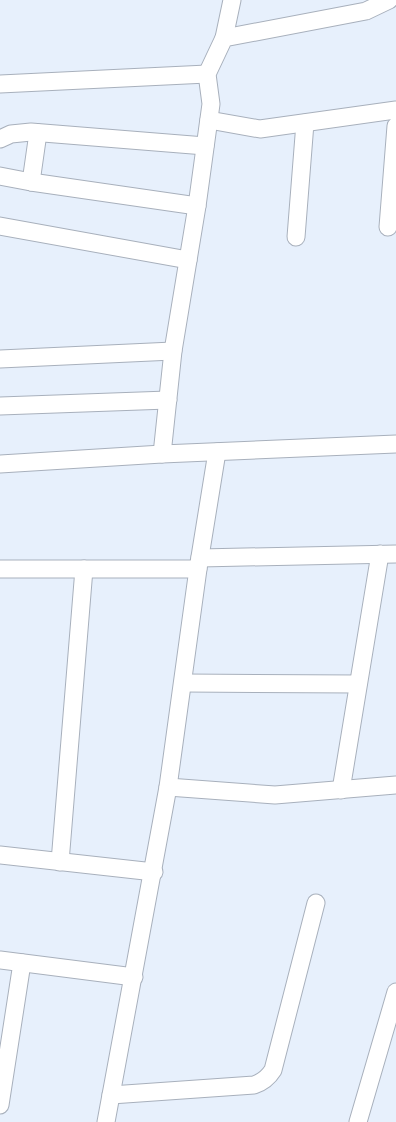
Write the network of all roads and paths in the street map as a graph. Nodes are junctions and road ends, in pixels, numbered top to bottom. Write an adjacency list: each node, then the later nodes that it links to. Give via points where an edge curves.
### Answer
1 (232, 0): 3 (street)
2 (389, 0): 3 (street, via 366,11)
3 (224, 38): 4 (street)
4 (207, 74): 5 (street); 7 (street, via 211,104)
5 (0, 84)
6 (396, 110): 8 (street)
7 (209, 120): 8 (street, via 260,129); 12 (street)
8 (305, 123): 18 (street)
9 (396, 126): 17 (street)
10 (38, 132): 11 (street, via 11,134); 12 (street); 14 (street)
11 (0, 139)
12 (205, 146): 15 (street)
13 (0, 176): 14 (street)
14 (31, 182): 15 (street)
15 (197, 206): 19 (street)
16 (0, 226): 19 (street)
17 (388, 227)
18 (296, 237)
19 (188, 260): 20 (street)
20 (173, 351): 21 (street); 22 (street)
21 (0, 360)
22 (168, 400): 23 (street); 26 (street)
23 (0, 406)
24 (396, 444): 25 (street)
25 (217, 452): 26 (street); 29 (street)
26 (162, 454): 27 (street)
27 (0, 464)
28 (388, 554): 29 (street); 33 (street)
29 (199, 564): 31 (street); 32 (street)
30 (0, 569): 31 (street)
31 (84, 569): 38 (street)
32 (184, 683): 33 (street); 35 (street)
33 (358, 684): 36 (street)
34 (396, 785): 36 (street)
35 (168, 787): 36 (street, via 275,796); 39 (street)
36 (341, 790)
37 (0, 855): 38 (street)
38 (60, 862): 39 (street)
39 (154, 872): 43 (street)
40 (316, 903): 46 (street, via 273,1070 268,1078 254,1085)
41 (0, 960): 42 (street)
42 (22, 963): 43 (street); 45 (street)
43 (134, 977): 46 (street)
44 (396, 992): 49 (street)
45 (2, 1076): 47 (street)
46 (111, 1095): 48 (street)
47 (0, 1105)
48 (106, 1122)
49 (358, 1122)

